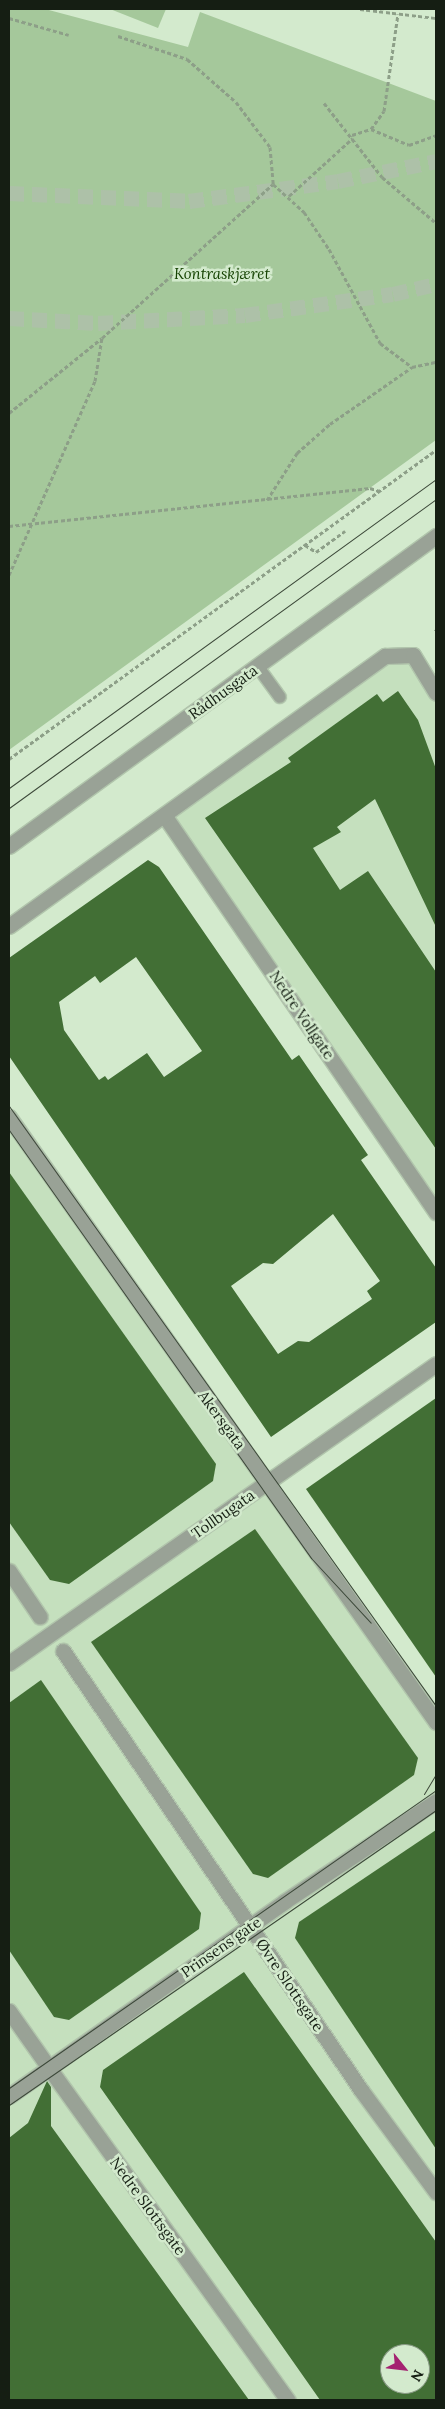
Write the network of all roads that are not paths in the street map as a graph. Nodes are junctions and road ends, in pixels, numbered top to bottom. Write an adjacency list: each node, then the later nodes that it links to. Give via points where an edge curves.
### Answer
1 (436, 536): 2 (street, Rådhusgata)
2 (258, 667): 4 (lane); 6 (street, Rådhusgata)
3 (436, 692): 5 (street, via 427,671 413,655 385,656)
4 (280, 697)
5 (166, 818): 7 (street); 9 (street, Nedre Vollgate)
6 (9, 846)
7 (9, 926)
8 (9, 1117): 11 (street, Akersgata)
9 (436, 1214)
10 (436, 1364): 11 (street, Tollbugata)
11 (268, 1482): 15 (street, Tollbugata); 16 (street, Akersgata)
12 (9, 1571): 13 (street)
13 (40, 1617)
14 (63, 1651): 18 (street, Øvre Slottsgate)
15 (9, 1663)
16 (436, 1722)
17 (436, 1801): 18 (street, Prinsens gate)
18 (250, 1926): 20 (street, Prinsens gate); 22 (street, Øvre Slottsgate)
19 (9, 2011): 20 (street, Nedre Slottsgate)
20 (49, 2068): 21 (street, Prinsens gate); 23 (street, Nedre Slottsgate)
21 (9, 2096)
22 (436, 2192)
23 (288, 2400)

